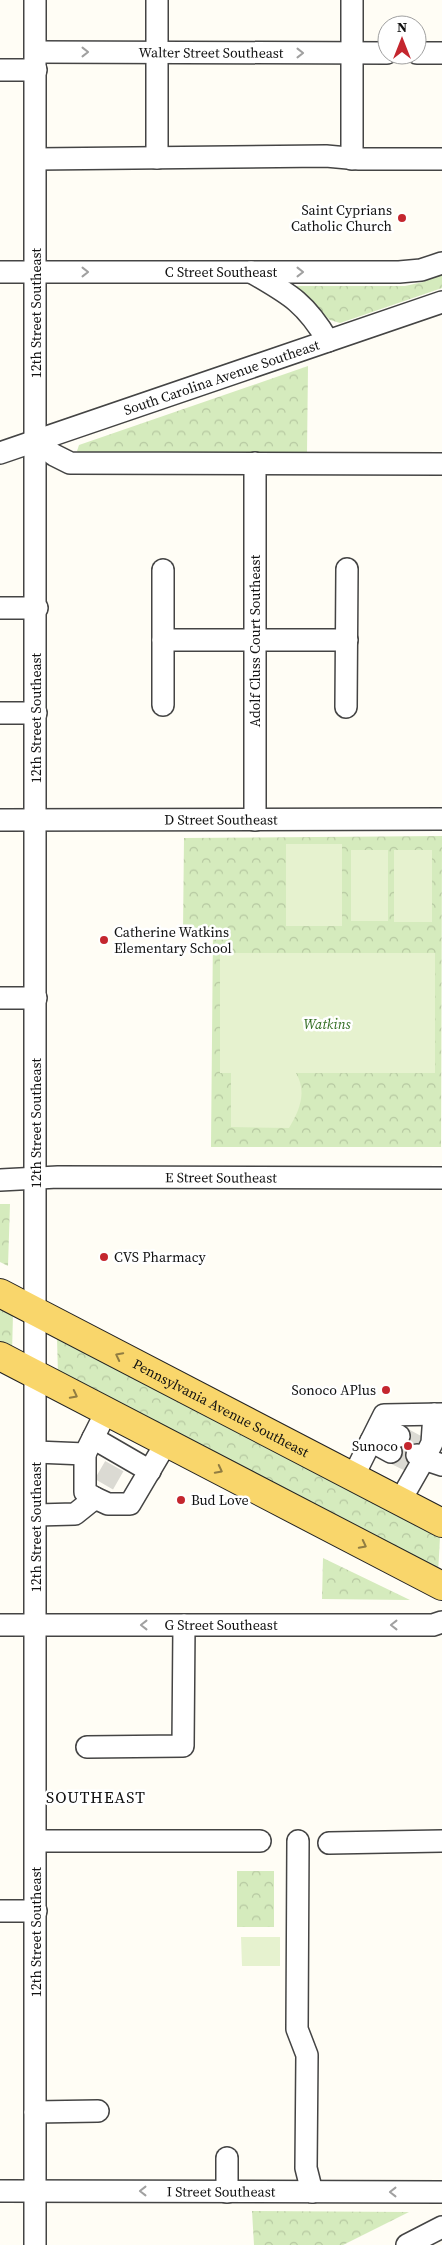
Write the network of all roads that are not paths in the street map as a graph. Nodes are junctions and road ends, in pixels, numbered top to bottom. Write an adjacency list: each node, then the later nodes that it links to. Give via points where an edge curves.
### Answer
1 (36, 0): 9 (street, 12th Street Southeast)
2 (157, 0): 4 (street)
3 (352, 0): 5 (street)
4 (157, 52): 5 (street, Walter Street Southeast, one-way to 5); 9 (street, Walter Street Southeast, one-way to 4); 11 (street)
5 (352, 53): 6 (street, Walter Street Southeast); 12 (street)
6 (377, 53)
7 (427, 53): 8 (street)
8 (442, 53)
9 (36, 61): 10 (street, Walter Street Southeast); 13 (street, 12th Street Southeast)
10 (0, 70)
11 (157, 158): 12 (street); 13 (street)
12 (352, 158): 14 (street)
13 (36, 159): 17 (street, 12th Street Southeast)
14 (442, 159)
15 (442, 263): 18 (street, C Street Southeast, one-way to 15, via 399,272 421,270)
16 (0, 272): 17 (street, C Street Southeast)
17 (36, 272): 18 (street, C Street Southeast, one-way to 18); 21 (street, 12th Street Southeast)
18 (251, 272): 20 (street, via 302,304)
19 (442, 302): 20 (street, South Carolina Avenue Southeast)
20 (328, 341): 21 (street, South Carolina Avenue Southeast)
21 (37, 442): 22 (street, South Carolina Avenue Southeast); 23 (street, via 70,463); 28 (street, 12th Street Southeast)
22 (0, 453)
23 (255, 463): 24 (street); 30 (street, Adolf Cluss Court Southeast)
24 (442, 464)
25 (347, 569): 31 (street)
26 (164, 570): 29 (street)
27 (0, 608): 28 (street)
28 (37, 608): 35 (street, 12th Street Southeast)
29 (163, 640): 30 (street); 32 (street)
30 (255, 640): 31 (street); 39 (street, Adolf Cluss Court Southeast)
31 (346, 640): 33 (street)
32 (163, 705)
33 (346, 707)
34 (0, 714): 35 (street)
35 (36, 714): 38 (street, 12th Street Southeast)
36 (442, 819): 39 (street, D Street Southeast)
37 (0, 820): 38 (street, D Street Southeast)
38 (36, 820): 39 (street, D Street Southeast); 41 (street, 12th Street Southeast)
39 (255, 820)
40 (0, 998): 41 (street)
41 (36, 998): 42 (street, 12th Street Southeast)
42 (36, 1178): 43 (street, E Street Southeast); 44 (street, E Street Southeast); 46 (street, 12th Street Southeast)
43 (442, 1178)
44 (0, 1180)
45 (0, 1293): 46 (main road, Pennsylvania Avenue Southeast)
46 (36, 1312): 48 (street, 12th Street Southeast); 58 (main road, Pennsylvania Avenue Southeast, one-way to 46)
47 (0, 1356): 48 (main road)
48 (36, 1375): 49 (main road, one-way to 49); 54 (street, 12th Street Southeast)
49 (106, 1412): 53 (main road); 56 (street)
50 (438, 1414): 51 (street, via 384,1415); 55 (street)
51 (377, 1430): 52 (street); 58 (street)
52 (397, 1440)
53 (166, 1443): 57 (street); 63 (main road, one-way to 63)
54 (36, 1452): 56 (street); 61 (street, 12th Street Southeast)
55 (425, 1454): 60 (street)
56 (91, 1456): 57 (street); 59 (street, via 85,1492)
57 (150, 1470): 59 (street, via 130,1486 130,1504 108,1504)
58 (353, 1477): 60 (main road, Pennsylvania Avenue Southeast)
59 (95, 1498): 61 (street, via 75,1514)
60 (400, 1501): 62 (main road, Pennsylvania Avenue Southeast)
61 (36, 1515): 66 (street, 12th Street Southeast)
62 (442, 1523)
63 (442, 1586)
64 (442, 1622): 67 (street, G Street Southeast, one-way to 67, via 433,1625)
65 (0, 1625): 66 (street, G Street Southeast)
66 (35, 1625): 67 (street, G Street Southeast, one-way to 66); 69 (street, 12th Street Southeast)
67 (184, 1625): 68 (street, via 184,1746)
68 (87, 1747)
69 (36, 1841): 70 (street); 75 (street, 12th Street Southeast)
70 (260, 1841)
71 (298, 1841): 82 (street, via 297,2029 307,2055 306,2168)
72 (442, 1841): 73 (street)
73 (328, 1843)
74 (0, 1911): 75 (street)
75 (36, 1911): 77 (street, 12th Street Southeast)
76 (98, 2111): 77 (street)
77 (36, 2112): 80 (street, 12th Street Southeast)
78 (227, 2158): 81 (street)
79 (0, 2191): 80 (street, I Street Southeast)
80 (36, 2191): 81 (street, I Street Southeast, one-way to 80); 85 (street, 12th Street Southeast)
81 (227, 2192): 82 (street, I Street Southeast)
82 (312, 2192): 83 (street, I Street Southeast, one-way to 82)
83 (442, 2192)
84 (442, 2227): 86 (street)
85 (35, 2245)
86 (407, 2245)

